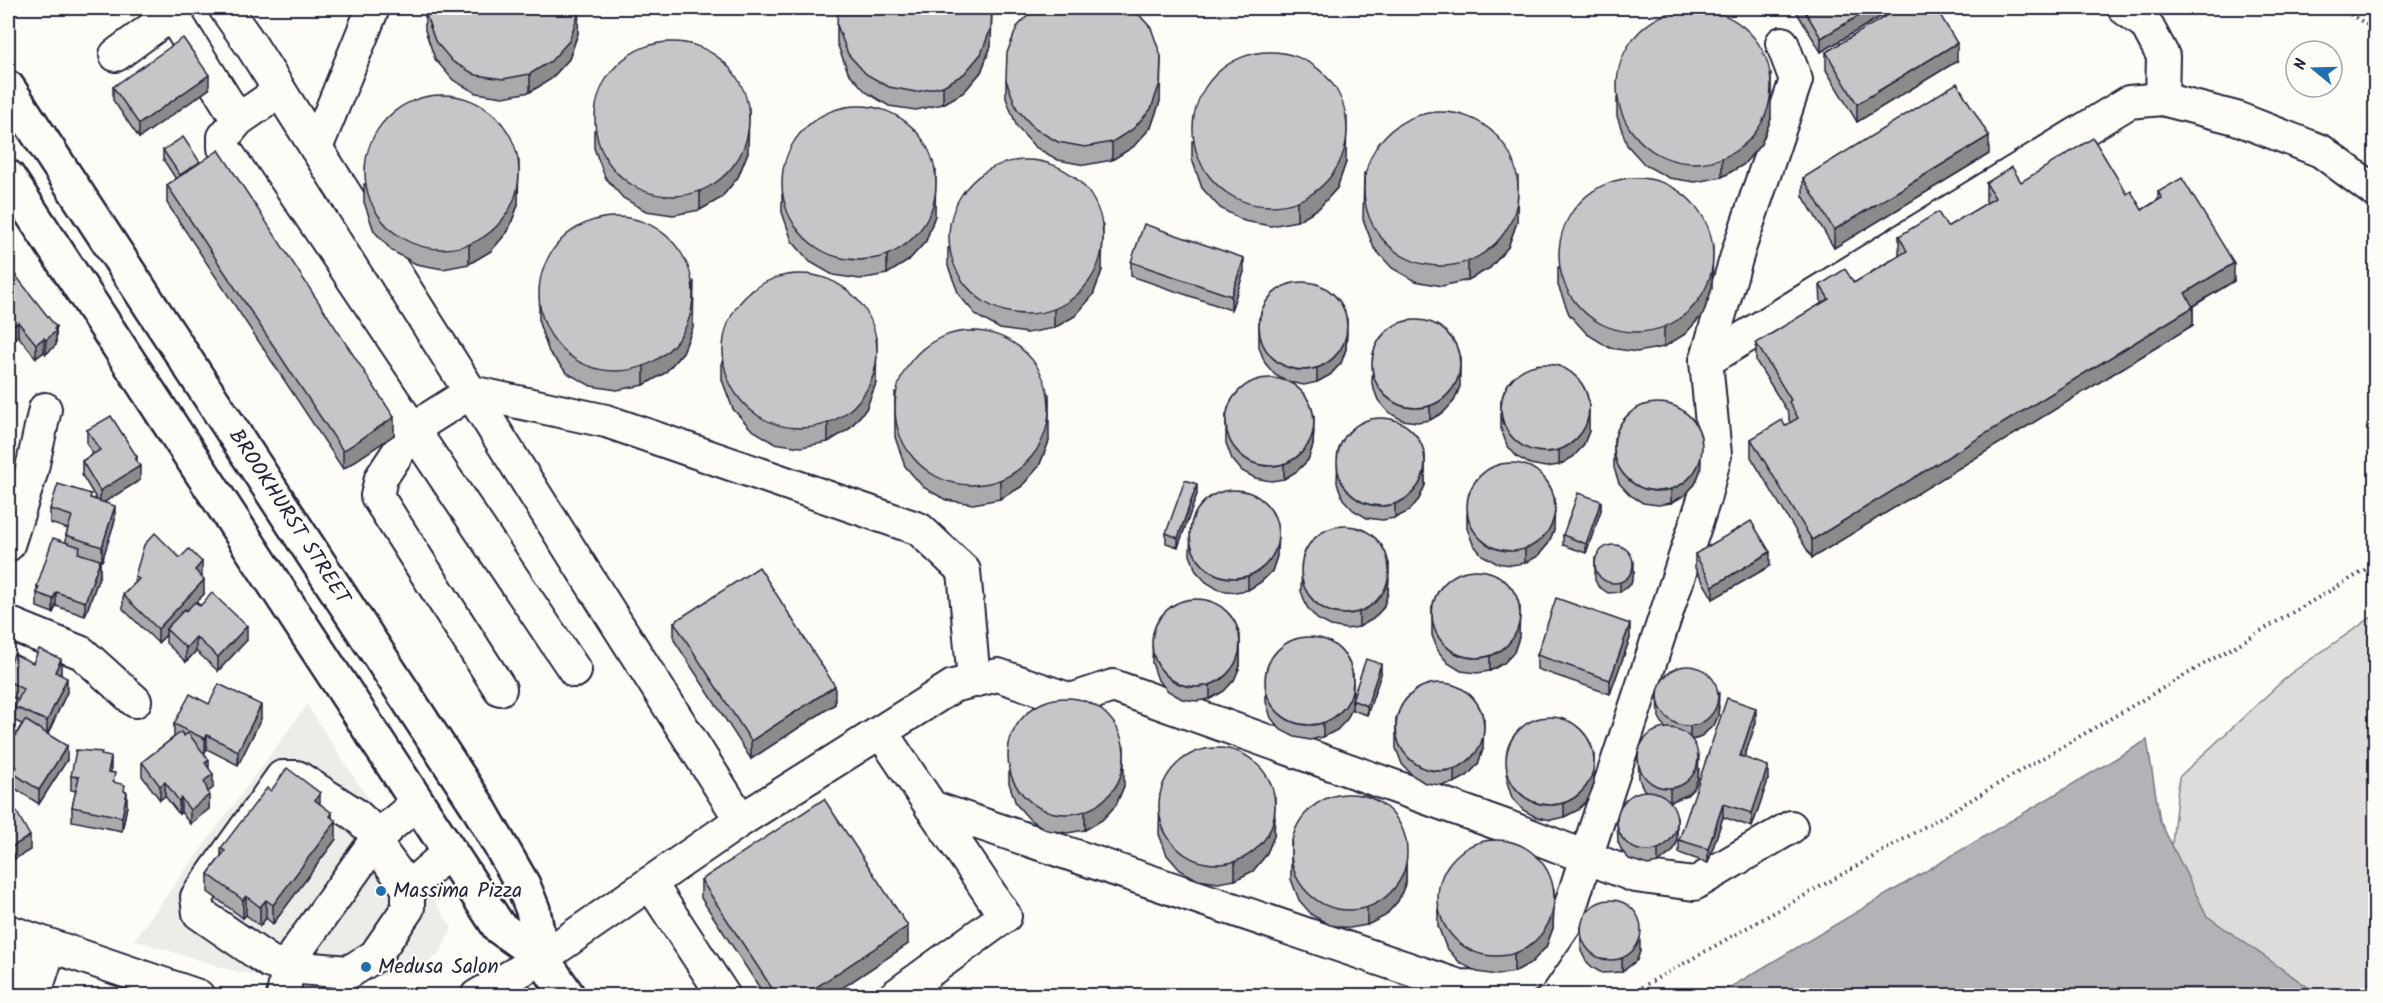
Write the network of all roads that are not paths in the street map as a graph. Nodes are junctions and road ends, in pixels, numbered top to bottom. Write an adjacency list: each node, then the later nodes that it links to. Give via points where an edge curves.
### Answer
1 (225, 8): 8 (street)
2 (373, 8): 11 (street)
3 (2124, 8): 9 (street, via 2146,24 2163,56)
4 (173, 9): 6 (street); 10 (street)
5 (1782, 44): 14 (street, via 1796,80 1738,249)
6 (116, 55)
7 (8, 88): 35 (main road, BROOKHURST STREET, via 477,805 523,885 533,910)
8 (280, 91): 10 (street); 11 (street)
9 (2163, 99): 13 (street, via 2236,118 2321,151); 14 (street, via 2129,102)
10 (238, 120): 17 (street, via 224,137 224,148)
11 (316, 148): 15 (street)
12 (8, 177): 25 (main road, BROOKHURST STREET)
13 (2376, 192)
14 (1706, 361): 31 (street, via 1715,455)
15 (471, 392): 17 (street); 21 (street, via 606,421 919,529 964,571); 27 (street)
16 (45, 409): 18 (street, via 31,473)
17 (414, 428): 20 (street); 22 (street, via 381,478 377,496)
18 (8, 544)
19 (8, 623): 23 (street, via 82,653)
20 (575, 671)
21 (974, 681): 24 (street, via 953,686); 31 (street, via 998,675 1071,700 1113,686)
22 (500, 689)
23 (135, 701)
24 (880, 732): 26 (street); 27 (street)
25 (417, 803): 29 (street); 30 (main road, BROOKHURST STREET)
26 (931, 807): 31 (street, via 1459,986 1508,987 1530,974 1565,924); 44 (street, via 1005,916)
27 (741, 820): 32 (street)
28 (1791, 827): 31 (street, via 1694,884 1635,876)
29 (376, 840): 33 (street); 36 (street, via 295,953); 36 (street, via 356,815 297,777 282,777 197,897 199,913 270,962)
30 (449, 852): 33 (street); 35 (main road, BROOKHURST STREET, via 499,927)
31 (1586, 857)
32 (650, 883): 35 (street); 43 (street)
33 (408, 888): 37 (street, via 408,908 375,956)
34 (28, 938): 38 (street); 39 (street); 40 (street)
35 (542, 958): 41 (street); 42 (main road, BROOKHURST STREET)
36 (285, 981): 37 (street)
37 (349, 984)
38 (8, 991)
39 (34, 996)
40 (198, 996)
41 (477, 996)
42 (568, 996)
43 (724, 996)
44 (895, 996)

